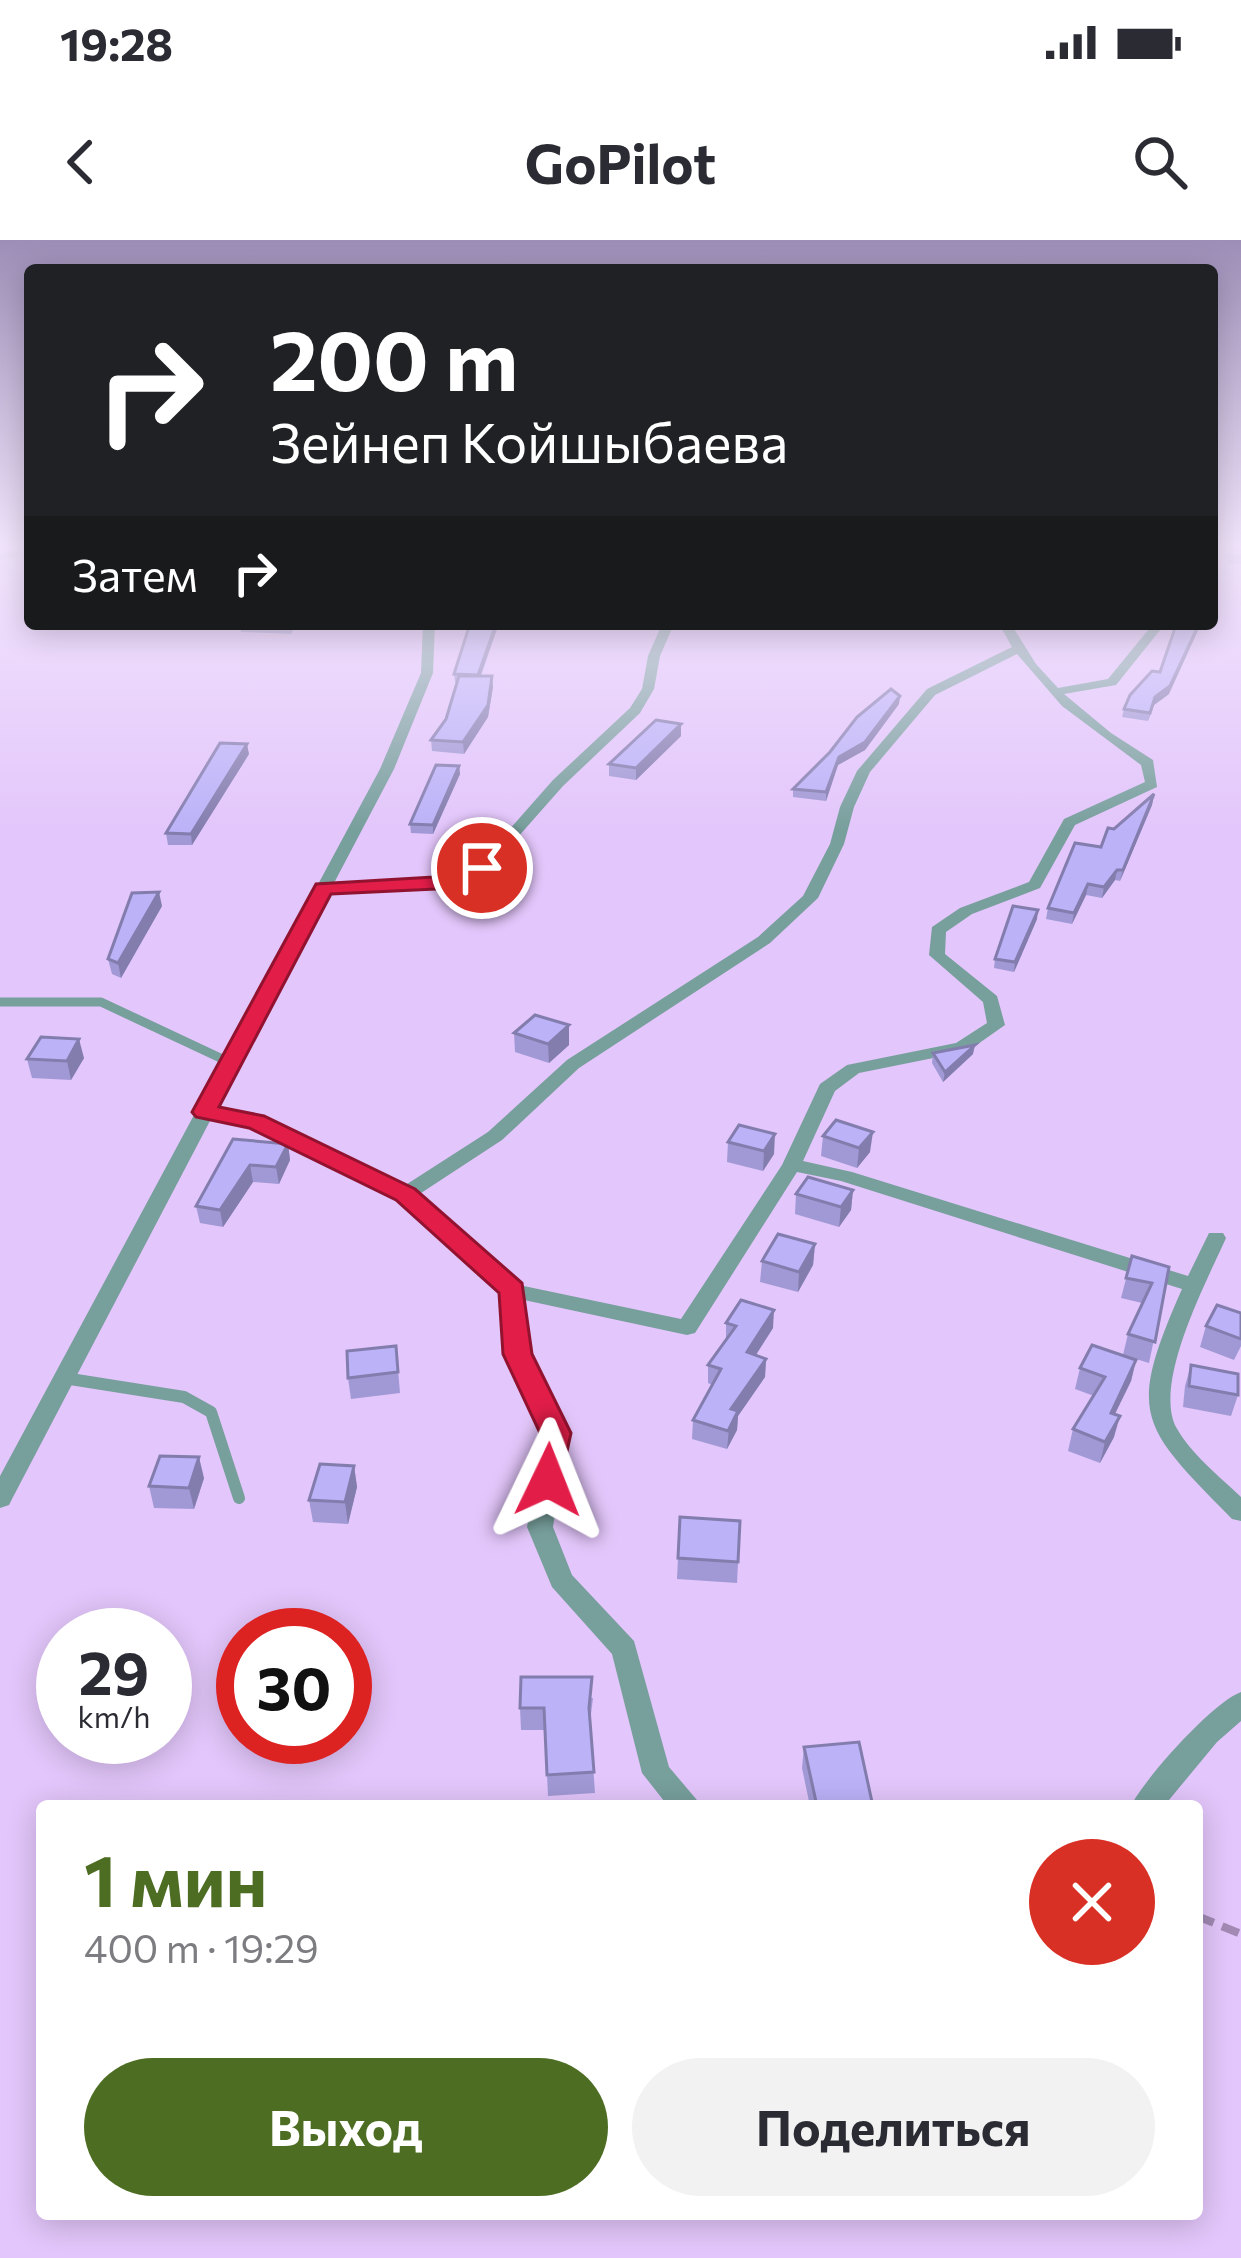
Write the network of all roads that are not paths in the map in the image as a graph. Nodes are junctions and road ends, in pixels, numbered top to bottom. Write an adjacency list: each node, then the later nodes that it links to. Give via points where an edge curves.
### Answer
1 (428, 643): 7 (street, via 427,673 387,769)
2 (660, 643): 7 (street, via 635,710 482,868 436,883)
3 (1014, 643): 5 (street)
4 (1143, 643): 6 (street, via 1112,682)
5 (1017, 649): 6 (street); 12 (street, via 932,692 864,771 810,898 764,940 572,1064 495,1136)
6 (1056, 692): 11 (street, via 1148,763 1152,784 1069,822 1035,885 938,930 937,956 991,1000 996,1025 962,1047 853,1069 827,1088)
7 (323, 888): 9 (street)
8 (0, 1002): 9 (lane, via 100,1002)
9 (231, 1063): 10 (street)
10 (205, 1112): 12 (street, via 256,1121); 16 (street)
11 (792, 1165): 14 (street); 15 (street, via 687,1328)
12 (405, 1195): 15 (street)
13 (1216, 1238): 14 (street)
14 (1194, 1285): 19 (street, via 1160,1388 1161,1419)
15 (512, 1290): 21 (street, via 518,1354 556,1433 540,1527 561,1580 624,1648 656,1773)
16 (64, 1378): 17 (street); 18 (lane, via 184,1397 211,1412)
17 (0, 1498)
18 (239, 1498)
19 (1241, 1513)
20 (1241, 1705): 22 (street)
21 (681, 1800)
22 (1151, 1800)

